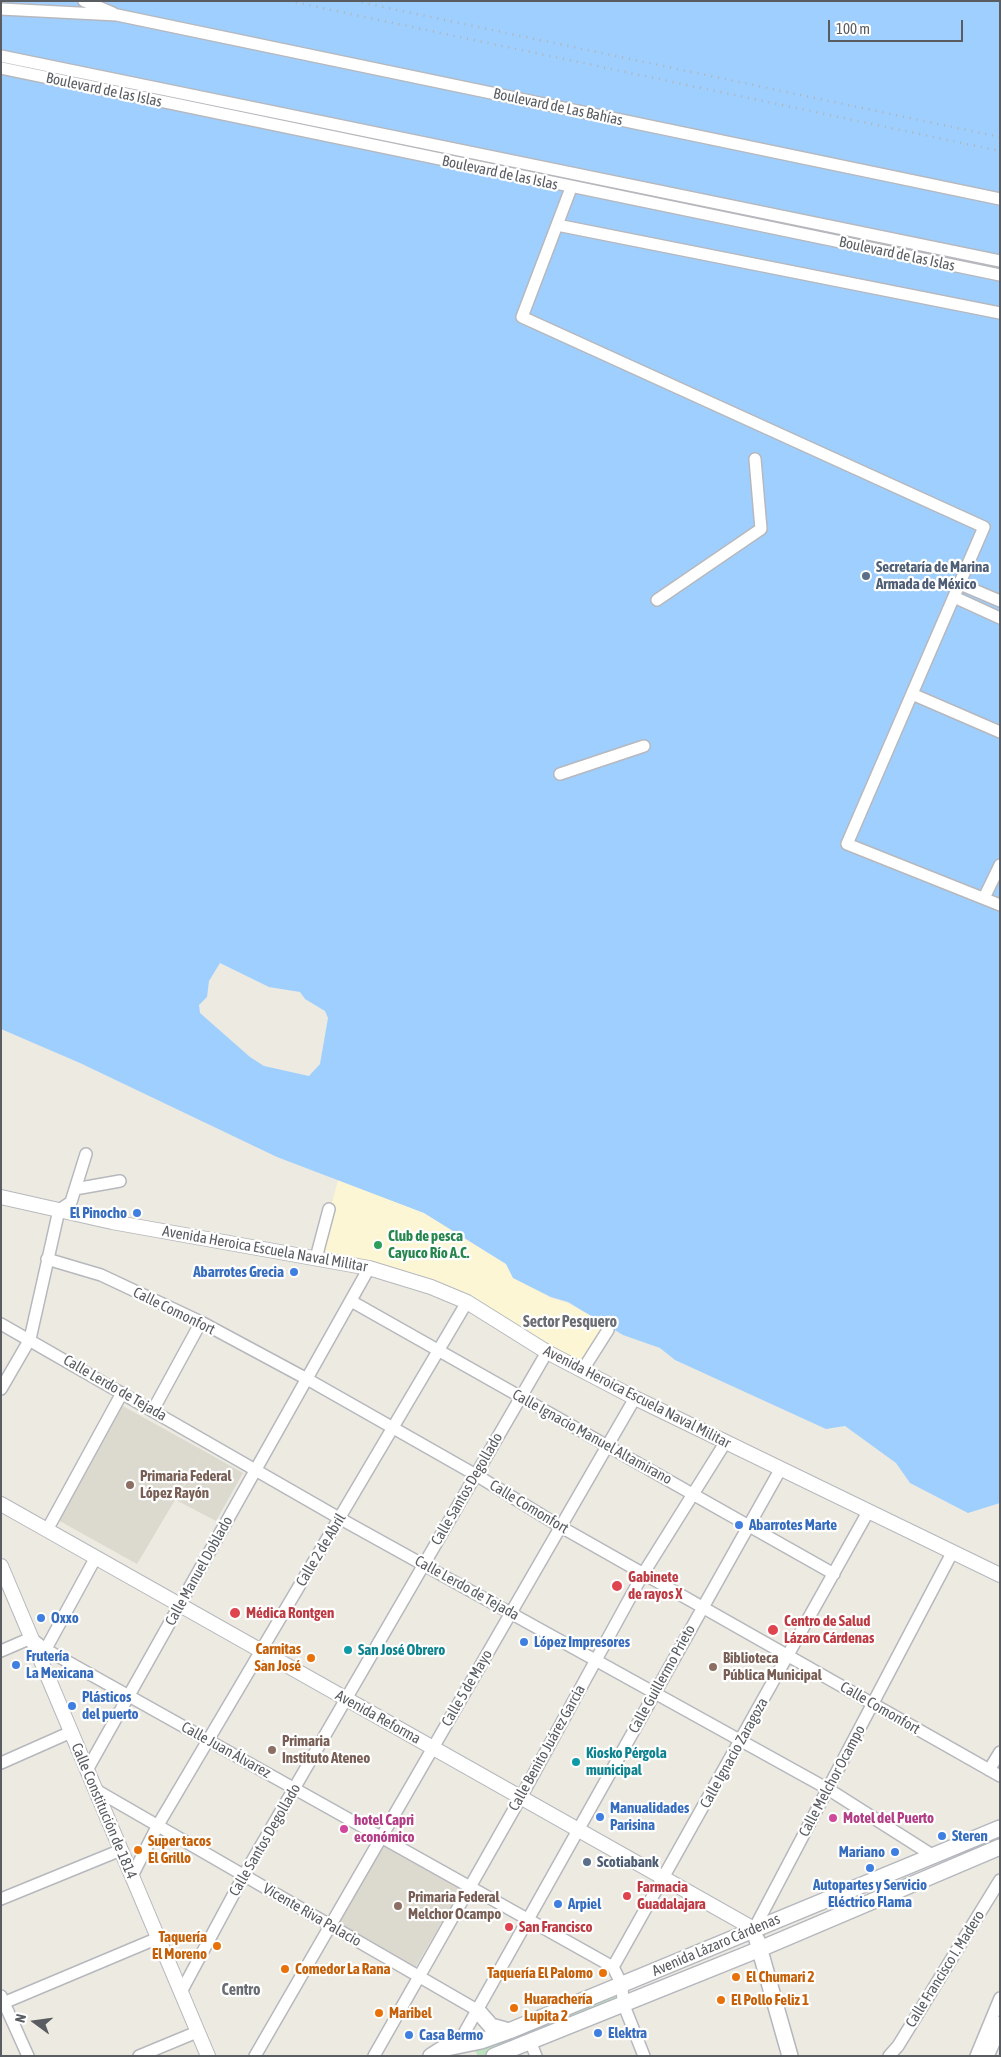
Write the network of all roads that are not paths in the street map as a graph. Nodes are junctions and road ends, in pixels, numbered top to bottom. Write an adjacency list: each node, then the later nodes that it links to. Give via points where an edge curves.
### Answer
1 (84, 1): 3 (street, Boulevard de Las Bahías)
2 (1, 9): 3 (street, Boulevard de Las Bahías)
3 (117, 15): 7 (street, Boulevard de Las Bahías)
4 (5, 57): 5 (street); 9 (street, Boulevard de las Islas)
5 (3, 69): 6 (street, Boulevard de las Islas)
6 (571, 188): 8 (street); 10 (street, Boulevard de las Islas)
7 (1000, 199)
8 (557, 225): 11 (street); 13 (street, via 522,317 984,527)
9 (1000, 261)
10 (1000, 275)
11 (1000, 313)
12 (755, 459): 15 (street, via 761,529)
13 (960, 584): 14 (street); 16 (street)
14 (954, 597): 17 (street); 18 (street)
15 (657, 600)
16 (1000, 601)
17 (1000, 618)
18 (912, 694): 19 (street); 23 (street, via 847,844)
19 (1000, 732)
20 (644, 746): 21 (street)
21 (560, 774)
22 (1000, 865): 23 (street)
23 (984, 898): 24 (street)
24 (1000, 905)
25 (86, 1154): 27 (street)
26 (120, 1181): 27 (street)
27 (75, 1189): 29 (street, via 71,1202)
28 (1, 1197): 29 (street, Avenida Heroica Escuela Naval Militar)
29 (59, 1210): 31 (street, Avenida Heroica Escuela Naval Militar); 32 (street)
30 (329, 1210): 31 (street)
31 (316, 1258): 33 (street, Avenida Heroica Escuela Naval Militar)
32 (47, 1259): 36 (street, Calle Comonfort, via 101,1275); 39 (street)
33 (370, 1268): 34 (street, Calle Manuel Doblado); 35 (street, Avenida Heroica Escuela Naval Militar)
34 (351, 1301): 40 (street, Calle Ignacio Manuel Altamirano); 43 (street, Calle Manuel Doblado)
35 (467, 1302): 40 (street, Calle 2 de Abril); 41 (street, Avenida Heroica Escuela Naval Militar)
36 (201, 1322): 43 (street, Calle Comonfort); 48 (street)
37 (1, 1324): 39 (street, Calle Lerdo de Tejada)
38 (608, 1330): 42 (street)
39 (30, 1339): 44 (street); 45 (street, Calle Lerdo de Tejada)
40 (439, 1350): 46 (street, Calle Ignacio Manuel Altamirano); 49 (street, Calle 2 de Abril)
41 (547, 1352): 42 (street, Avenida Heroica Escuela Naval Militar); 46 (street, Calle Santos Degollado)
42 (582, 1371): 47 (street, Avenida Heroica Escuela Naval Militar)
43 (307, 1379): 49 (street, Calle Comonfort); 52 (street, Calle Manuel Doblado)
44 (1, 1389)
45 (122, 1392): 48 (street, Calle Lerdo de Tejada); 61 (street)
46 (521, 1397): 51 (street, Calle Ignacio Manuel Altamirano); 54 (street, Calle Santos Degollado)
47 (635, 1398): 50 (street, Avenida Heroica Escuela Naval Militar); 51 (street, Calle 5 de Mayo)
48 (153, 1410): 52 (street, Calle Lerdo de Tejada)
49 (392, 1429): 54 (street, Calle Comonfort); 58 (street, Calle 2 de Abril)
50 (725, 1443): 53 (street, Avenida Heroica Escuela Naval Militar); 55 (street, Calle Benito Juárez García)
51 (608, 1446): 55 (street, Calle Ignacio Manuel Altamirano); 60 (street, Calle 5 de Mayo)
52 (256, 1469): 58 (street, Calle Lerdo de Tejada); 69 (street, Calle Manuel Doblado)
53 (780, 1470): 57 (street, Avenida Heroica Escuela Naval Militar); 59 (street, Calle Guillermo Prieto)
54 (476, 1475): 60 (street, Calle Comonfort); 64 (street, Calle Santos Degollado)
55 (694, 1495): 59 (street, Calle Ignacio Manuel Altamirano); 66 (street, Calle Benito Juárez García)
56 (3, 1506): 61 (street, Avenida Reforma)
57 (868, 1512): 62 (street, Avenida Heroica Escuela Naval Militar); 67 (street, Calle Ignacio Zaragoza)
58 (339, 1518): 64 (street, Calle Lerdo de Tejada); 74 (street, Calle 2 de Abril)
59 (749, 1526): 67 (street, Calle Ignacio Manuel Altamirano); 70 (street, Calle Guillermo Prieto)
60 (561, 1527): 66 (street, Calle Comonfort); 71 (street, Calle 5 de Mayo)
61 (48, 1530): 63 (street, Avenida Reforma)
62 (952, 1553): 68 (street, Avenida Heroica Escuela Naval Militar); 81 (street, Calle Melchor Ocampo)
63 (96, 1557): 69 (street, Avenida Reforma); 75 (street)
64 (424, 1564): 71 (street, Calle Lerdo de Tejada); 80 (street, Calle Santos Degollado)
65 (1, 1566): 72 (street, Calle Constitución de 1814)
66 (643, 1574): 70 (street, Calle Comonfort); 77 (street, Calle Benito Juárez García)
67 (834, 1574): 76 (street, Calle Ignacio Zaragoza)
68 (1000, 1575)
69 (180, 1605): 74 (street, Avenida Reforma); 79 (street, Calle Manuel Doblado)
70 (703, 1607): 76 (street, Calle Comonfort); 78 (street, Calle Guillermo Prieto)
71 (511, 1612): 77 (street, Calle Lerdo de Tejada); 85 (street, Calle 5 de Mayo)
72 (32, 1638): 73 (street); 75 (street, Calle Constitución de 1814)
73 (1, 1651)
74 (261, 1651): 80 (street, Avenida Reforma); 83 (street, Calle 2 de Abril)
75 (43, 1654): 79 (street, Calle Juan Álvarez); 82 (street, Calle Constitución de 1814)
76 (788, 1655): 81 (street, Calle Comonfort); 84 (street, Calle Ignacio Zaragoza)
77 (596, 1660): 78 (street, Calle Lerdo de Tejada); 94 (street, Calle Benito Juárez García)
78 (654, 1694): 84 (street, Calle Lerdo de Tejada); 97 (street, Calle Guillermo Prieto)
79 (129, 1696): 83 (street, Calle Juan Álvarez); 88 (street, Calle Manuel Doblado)
80 (346, 1699): 85 (street, Avenida Reforma); 91 (street, Calle Santos Degollado)
81 (872, 1704): 89 (street, Calle Comonfort); 92 (street, Calle Melchor Ocampo)
82 (71, 1732): 87 (street); 88 (street, Calle Constitución de 1814)
83 (208, 1740): 91 (street, Calle Juan Álvarez); 95 (street, Calle 2 de Abril)
84 (741, 1740): 92 (street, Calle Lerdo de Tejada); 106 (street, Calle Ignacio Zaragoza)
85 (433, 1748): 94 (street, Avenida Reforma); 98 (street, Calle 5 de Mayo)
86 (1000, 1752): 89 (street)
87 (1, 1763)
88 (87, 1770): 93 (street, Calle Constitución de 1814)
89 (989, 1770): 90 (street, Calle Comonfort)
90 (1000, 1776)
91 (294, 1788): 98 (street, Calle Juan Álvarez); 105 (street, Calle Santos Degollado)
92 (828, 1789): 102 (street, Calle Lerdo de Tejada); 112 (street, Calle Melchor Ocampo)
93 (96, 1790): 95 (street, Vicente Riva Palacio); 100 (street, Calle Constitución de 1814)
94 (521, 1797): 97 (street, Avenida Reforma); 108 (street, Calle Benito Juárez García)
95 (158, 1825): 104 (street, Calle 2 de Abril); 105 (street, Vicente Riva Palacio)
96 (1000, 1828): 101 (main road, Avenida Lázaro Cárdenas)
97 (578, 1830): 106 (street, Avenida Reforma); 110 (street, Calle Guillermo Prieto)
98 (381, 1837): 108 (street, Calle Juan Álvarez); 111 (street, Calle 5 de Mayo)
99 (1000, 1847): 103 (main road, Avenida Lázaro Cárdenas)
100 (121, 1850): 104 (street, Calle Constitución de 1814); 109 (street)
101 (947, 1850): 102 (main road, Avenida Lázaro Cárdenas); 103 (main road)
102 (932, 1855): 112 (main road, Avenida Lázaro Cárdenas)
103 (954, 1866): 114 (main road, Avenida Lázaro Cárdenas)
104 (132, 1876): 113 (street, Calle Constitución de 1814)
105 (244, 1876): 111 (street, Vicente Riva Palacio); 118 (street, Calle Santos Degollado)
106 (663, 1878): 112 (street, Avenida Reforma); 115 (street, Calle Ignacio Zaragoza)
107 (1000, 1880): 139 (street, Calle Francisco I. Madero)
108 (469, 1886): 110 (street, Calle Juan Álvarez); 116 (street, Calle Benito Juárez García)
109 (1, 1899)
110 (528, 1919): 115 (street, Calle Juan Álvarez); 122 (street, Calle Guillermo Prieto)
111 (330, 1925): 116 (street, Vicente Riva Palacio); 131 (street, Calle 5 de Mayo)
112 (754, 1929): 114 (main road); 117 (main road, Avenida Lázaro Cárdenas)
113 (158, 1938): 118 (street, Calle Constitución de 1814); 120 (street)
114 (760, 1948): 121 (main road, Avenida Lázaro Cárdenas); 138 (main road)
115 (614, 1967): 117 (street)
116 (419, 1976): 122 (street, Vicente Riva Palacio); 132 (street, Calle Benito Juárez García)
117 (622, 1985): 121 (street); 124 (main road, Avenida Lázaro Cárdenas)
118 (181, 1992): 125 (street, Calle Constitución de 1814)
119 (1000, 1998): 140 (street)
120 (2, 2001): 128 (street)
121 (623, 2003): 126 (main road, Avenida Lázaro Cárdenas); 137 (street)
122 (477, 2010): 124 (main road, via 491,2026); 127 (street, Calle Guillermo Prieto)
123 (1000, 2024): 141 (main road)
124 (509, 2031): 127 (main road, Avenida Lázaro Cárdenas)
125 (198, 2032): 129 (street); 130 (street, Calle Constitución de 1814)
126 (530, 2041): 135 (main road, Avenida Lázaro Cárdenas); 136 (street)
127 (457, 2046): 133 (main road, Avenida Lázaro Cárdenas, via 442,2049); 134 (main road, via 466,2048)
128 (28, 2056)
129 (140, 2056)
130 (208, 2056)
131 (255, 2056)
132 (374, 2056)
133 (431, 2056)
134 (472, 2056)
135 (494, 2056)
136 (536, 2056)
137 (644, 2056)
138 (790, 2056)
139 (889, 2056)
140 (976, 2056)
141 (986, 2056)

